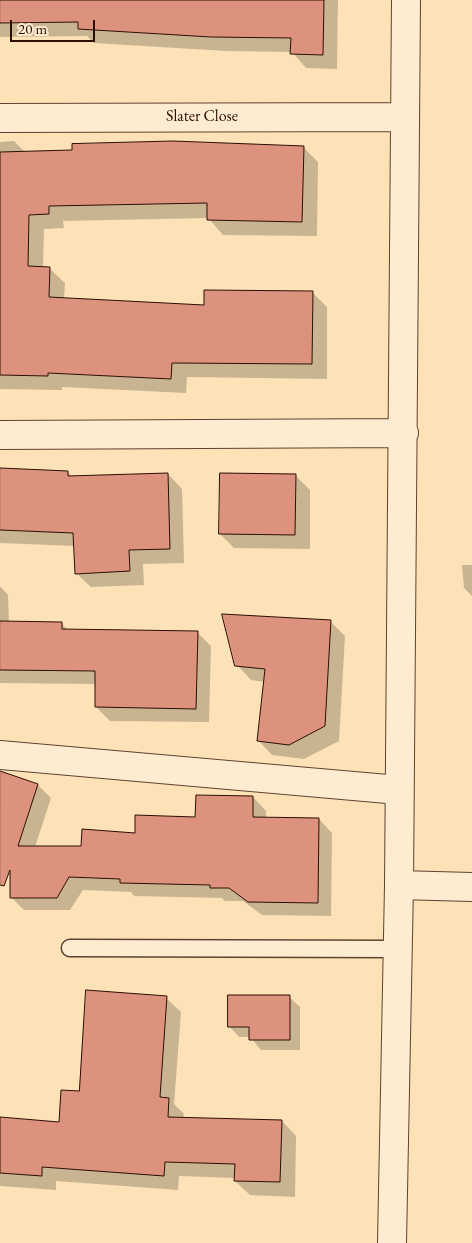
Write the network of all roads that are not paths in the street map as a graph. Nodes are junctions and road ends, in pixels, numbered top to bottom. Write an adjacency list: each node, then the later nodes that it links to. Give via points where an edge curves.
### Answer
1 (406, 0): 2 (street)
2 (404, 116): 3 (street, Slater Close); 4 (street)
3 (0, 118)
4 (404, 433): 5 (street); 7 (street)
5 (0, 435)
6 (0, 755): 7 (street)
7 (399, 790): 8 (street)
8 (400, 886): 9 (street); 11 (street)
9 (472, 887)
10 (70, 948): 11 (lane)
11 (398, 949): 12 (street)
12 (392, 1243)

